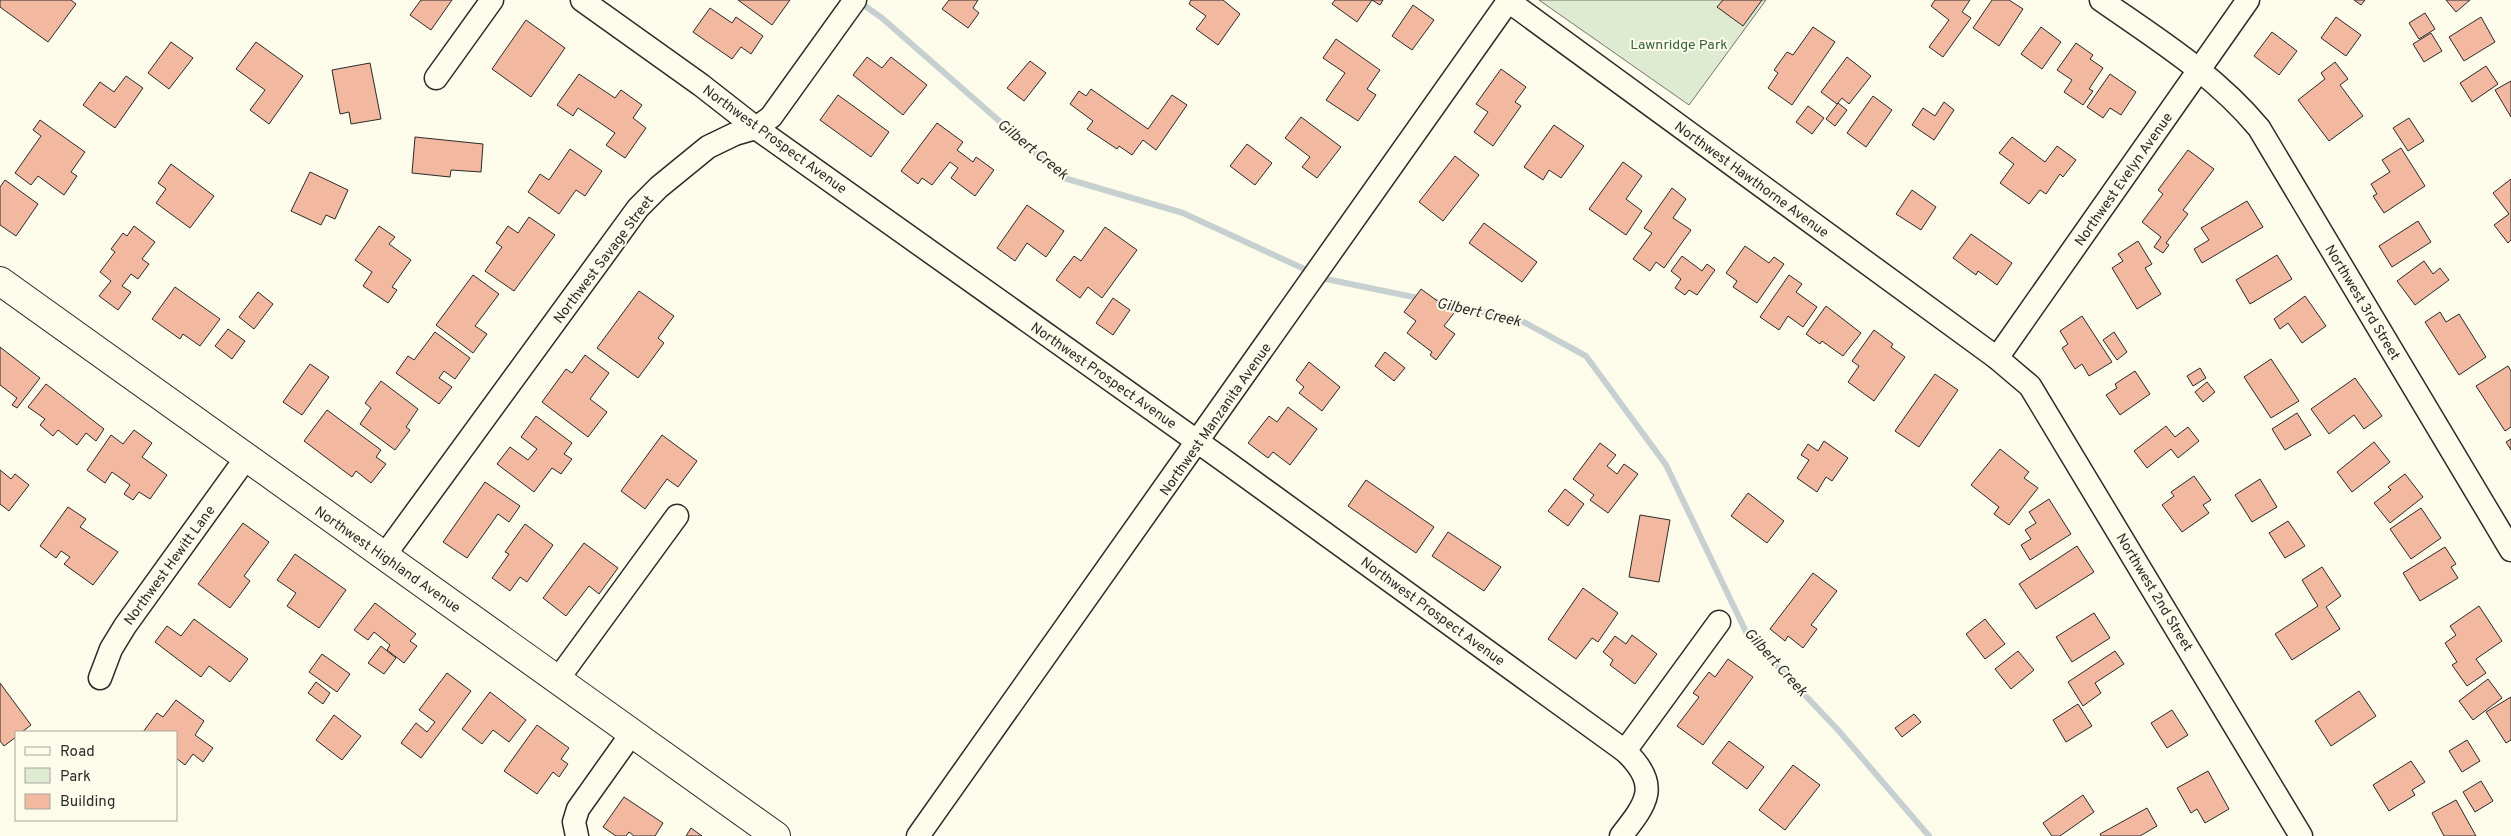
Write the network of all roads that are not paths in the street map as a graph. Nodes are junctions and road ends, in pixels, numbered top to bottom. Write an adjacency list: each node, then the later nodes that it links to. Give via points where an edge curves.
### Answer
1 (492, 0): 8 (street)
2 (582, 0): 9 (street, Northwest Prospect Avenue)
3 (855, 0): 9 (street, Northwest Savage Street, via 770,116)
4 (1508, 0): 11 (street, Northwest Hawthorne Avenue); 12 (street, Northwest Manzanita Avenue)
5 (2101, 0): 7 (street, Northwest 3rd Street)
6 (2248, 0): 7 (street, Northwest Evelyn Avenue)
7 (2199, 69): 11 (street, Northwest Evelyn Avenue); 15 (street, Northwest 3rd Street, via 2259,128)
8 (436, 78)
9 (756, 128): 12 (street, Northwest Prospect Avenue); 16 (street, Northwest Savage Street, via 708,147 638,208)
10 (0, 281): 13 (main road, Northwest Highland Avenue)
11 (1997, 358): 26 (street, Northwest 2nd Street, via 2030,386)
12 (1199, 442): 21 (street, Northwest Prospect Avenue); 24 (street, Northwest Manzanita Avenue)
13 (246, 458): 16 (main road, Northwest Highland Avenue); 18 (street, Northwest Hewitt Lane, via 126,626 111,649)
14 (677, 516): 19 (street)
15 (2511, 550)
16 (384, 556): 19 (main road, Northwest Highland Avenue)
17 (1719, 622): 21 (street)
18 (100, 678)
19 (558, 679): 20 (main road, Northwest Highland Avenue)
20 (632, 733): 22 (street, via 578,809 574,822); 23 (main road, Northwest Highland Avenue)
21 (1625, 752): 25 (street, Northwest Prospect Avenue, via 1638,764 1647,787 1646,801)
22 (577, 836)
23 (776, 836)
24 (918, 836)
25 (1621, 836)
26 (2301, 836)

